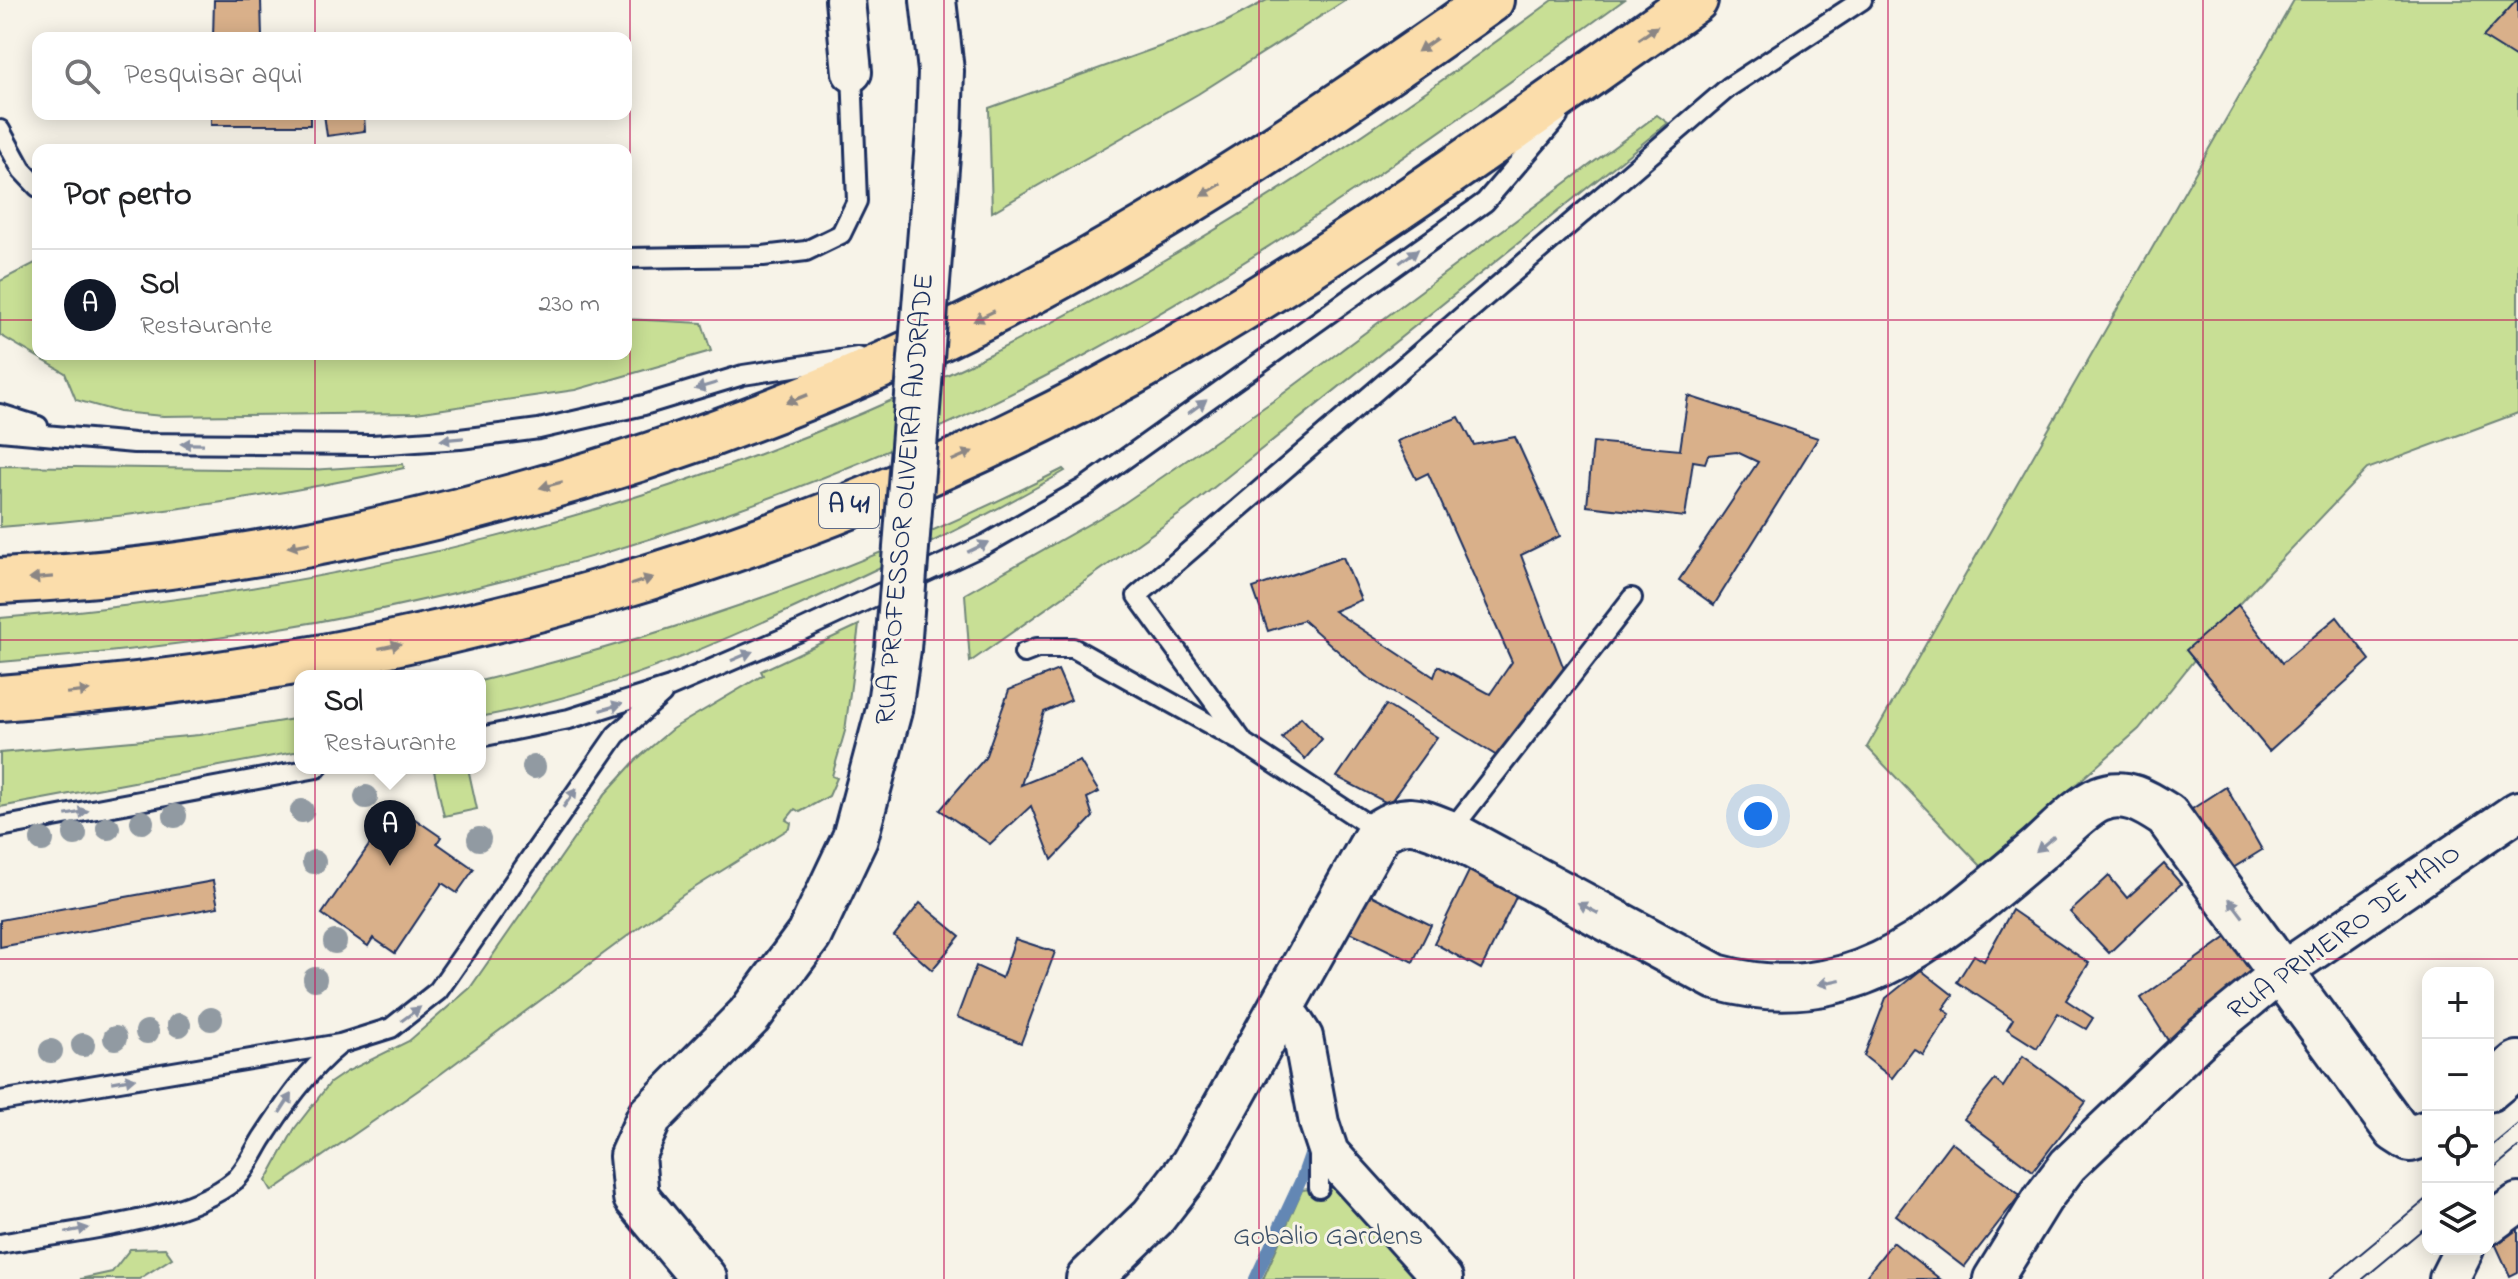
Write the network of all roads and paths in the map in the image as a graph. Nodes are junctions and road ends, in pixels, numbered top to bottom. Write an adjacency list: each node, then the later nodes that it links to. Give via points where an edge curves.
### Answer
1 (845, 0): 7 (street)
2 (933, 0): 40 (street, RUA PROFESSOR OLIVEIRA ANDRADE, bridge, via 941,71 939,130 889,710 855,838 809,935 749,1016 650,1116 632,1156 636,1197)
3 (1491, 0): 11 (highway, one-way to 11, via 1233,176 1069,272)
4 (1695, 0): 6 (highway, A 41, one-way to 4)
5 (1862, 0): 21 (lane, via 1729,87 1137,596)
6 (1601, 66): 18 (lane, one-way to 6, via 986,544 1084,488 1485,202); 19 (highway, A 41, one-way to 6, via 239,674 414,641 624,587 804,524 1005,437 1173,350 1328,256)
7 (852, 72): 10 (lane, via 857,201 841,234 792,253)
8 (0, 130): 9 (lane)
9 (32, 181)
10 (632, 258)
11 (920, 347): 14 (lane, one-way to 14, via 743,375 554,426 460,439 372,445); 15 (highway, one-way to 15, via 711,433 479,505 296,546)
12 (0, 414): 14 (lane)
13 (0, 431): 14 (lane)
14 (111, 442)
15 (0, 581)
16 (1632, 598): 26 (lane)
17 (1024, 653): 21 (lane, via 1073,648)
18 (670, 687): 20 (lane, one-way to 18, via 569,719); 29 (lane, one-way to 18, via 391,1028 438,991 616,735)
19 (0, 698)
20 (486, 736)
21 (1244, 743): 25 (lane)
22 (294, 772): 24 (lane, one-way to 22)
23 (2518, 811): 27 (street, RUA PRIMEIRO DE MAIO)
24 (0, 827)
25 (1379, 832): 26 (street, via 1398,820 1421,821); 28 (street)
26 (1449, 833): 27 (street, one-way to 26, via 2167,816 2136,796 2100,798 1939,933 1875,970 1789,988 1754,988 1716,977)
27 (2283, 971): 34 (street, via 2396,1130); 43 (street, RUA PRIMEIRO DE MAIO, via 2202,1037 2068,1165)
28 (1277, 1012): 33 (street, via 1292,1020 1303,1037); 41 (street, via 1193,1165 1153,1217)
29 (340, 1044): 32 (lane, one-way to 29); 38 (lane, one-way to 29, via 148,1216 208,1196 236,1179 298,1086)
30 (2518, 1064): 31 (street)
31 (2494, 1084)
32 (0, 1101)
33 (1319, 1123): 35 (lane); 42 (street, via 1329,1153)
34 (2419, 1136)
35 (1319, 1188)
36 (2518, 1203): 37 (street)
37 (2494, 1221)
38 (0, 1244)
39 (2461, 1255): 44 (street)
40 (704, 1279)
41 (1089, 1279)
42 (1443, 1279)
43 (1993, 1279)
44 (2449, 1279)

